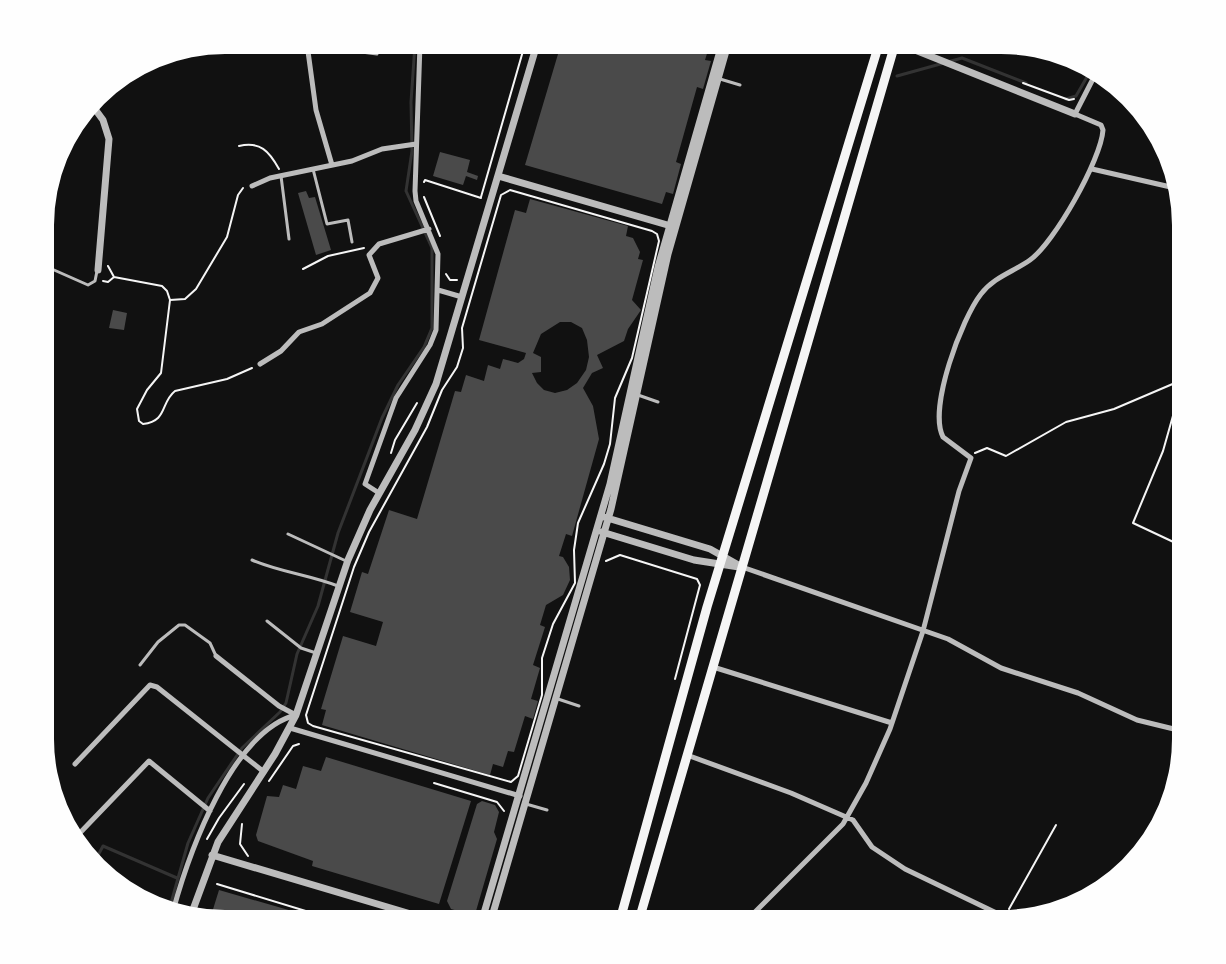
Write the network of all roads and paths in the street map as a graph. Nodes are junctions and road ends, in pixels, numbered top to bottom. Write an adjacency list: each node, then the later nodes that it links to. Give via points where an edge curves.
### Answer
1 (308, 54): 19 (street, via 316,110)
2 (420, 54): 17 (street)
3 (522, 54): 29 (path)
4 (534, 54): 23 (street)
5 (719, 54): 31 (street)
6 (725, 54): 10 (street)
7 (876, 54): 60 (highway)
8 (894, 54): 65 (highway)
9 (922, 54): 16 (street)
10 (718, 78): 13 (lane); 31 (street)
11 (1013, 78): 14 (path, via 1069,100)
12 (1092, 81): 14 (street)
13 (740, 85)
14 (1083, 99): 16 (street)
15 (97, 111): 39 (street, via 109,139)
16 (1075, 114): 21 (street, via 1101,125 1103,130)
17 (416, 144): 19 (street, via 382,149); 32 (street, via 415,196)
18 (239, 146): 22 (path, via 253,144 265,149)
19 (332, 165): 20 (street)
20 (314, 169): 22 (street); 35 (lane, via 327,224 348,220)
21 (1092, 169): 26 (street); 54 (street, via 1079,195 1035,255 990,284 969,313 945,382 939,421 943,436)
22 (283, 176): 24 (street); 34 (lane)
23 (498, 176): 31 (street); 44 (street)
24 (252, 186): 45 (path, via 239,191 226,237 196,290 185,298)
25 (423, 186): 29 (path, via 425,180)
26 (1167, 186)
27 (423, 193): 33 (path)
28 (501, 195): 46 (path, via 510,190 652,231 659,241 632,358 615,398 610,444 574,537 575,583 553,624 542,658 542,695 518,776 511,782 313,726 306,718 354,567)
29 (481, 198): 30 (path)
30 (478, 208)
31 (672, 227): 49 (street); 56 (street)
32 (429, 229): 36 (street); 43 (street, via 438,254)
33 (441, 238)
34 (289, 239)
35 (352, 242)
36 (373, 247): 38 (path, via 334,254); 47 (street, via 370,257 378,278 372,291 322,324 299,332 275,356)
37 (445, 268): 42 (path, via 448,279)
38 (303, 269)
39 (98, 270): 41 (lane)
40 (54, 271): 41 (lane, via 84,284)
41 (94, 280): 45 (path, via 108,282 114,277 162,286)
42 (457, 280)
43 (438, 290): 44 (street); 55 (street, via 435,334 396,398 365,482)
44 (462, 297): 55 (street, via 430,397)
45 (170, 300): 47 (path, via 161,373 136,413 143,424 161,417 169,395 175,391 227,379)
46 (464, 348)
47 (260, 364)
48 (1172, 386): 54 (path, via 1114,409 1066,422 1006,456 984,448)
49 (636, 395): 51 (lane); 56 (street)
50 (419, 400): 53 (path, via 394,440)
51 (658, 402)
52 (1172, 418): 59 (path, via 1134,523)
53 (389, 458)
54 (971, 458): 68 (street)
55 (379, 494): 62 (street)
56 (605, 517): 57 (street); 60 (street)
57 (601, 532): 64 (street); 74 (street); 88 (street)
58 (288, 534): 62 (lane)
59 (1172, 541)
60 (723, 554): 64 (highway); 65 (street)
61 (252, 560): 66 (lane)
62 (347, 562): 66 (street)
63 (604, 563): 73 (path, via 620,555 694,576 700,583)
64 (719, 566): 65 (street); 107 (highway)
65 (742, 567): 68 (street); 72 (highway)
66 (338, 586): 69 (street)
67 (267, 621): 69 (lane, via 302,648)
68 (923, 631): 77 (street); 79 (street, via 970,649 1001,668 1078,693 1137,720)
69 (318, 654): 76 (street)
70 (216, 656): 71 (lane, via 210,642 179,625 158,642); 76 (street)
71 (140, 665)
72 (713, 667): 77 (street); 82 (highway)
73 (673, 688)
74 (556, 699): 75 (lane); 89 (street)
75 (579, 706)
76 (296, 715): 78 (street); 81 (street, via 271,726)
77 (892, 723): 93 (street)
78 (290, 728): 84 (street); 88 (street)
79 (1172, 729)
80 (299, 744): 87 (path)
81 (241, 754): 83 (street, via 150,685); 84 (street); 91 (street)
82 (687, 755): 93 (street); 108 (highway)
83 (75, 764)
84 (264, 772): 98 (street)
85 (246, 781): 97 (path)
86 (434, 783): 92 (path, via 498,802)
87 (268, 784)
88 (519, 796): 89 (street); 105 (street)
89 (526, 801): 90 (lane); 106 (street)
90 (547, 810)
91 (210, 811): 96 (street, via 149,761); 101 (street, via 192,848)
92 (504, 814)
93 (848, 818): 109 (street); 110 (street, via 872,847 904,868)
94 (243, 821): 99 (path, via 240,844)
95 (1056, 825): 111 (path)
96 (81, 831)
97 (206, 842)
98 (212, 855): 102 (street); 104 (street)
99 (251, 858)
100 (217, 884): 103 (path)
101 (175, 902)
102 (194, 907)
103 (302, 910)
104 (397, 910)
105 (485, 910)
106 (494, 910)
107 (623, 910)
108 (642, 910)
109 (757, 910)
110 (991, 910)
111 (1011, 910)

